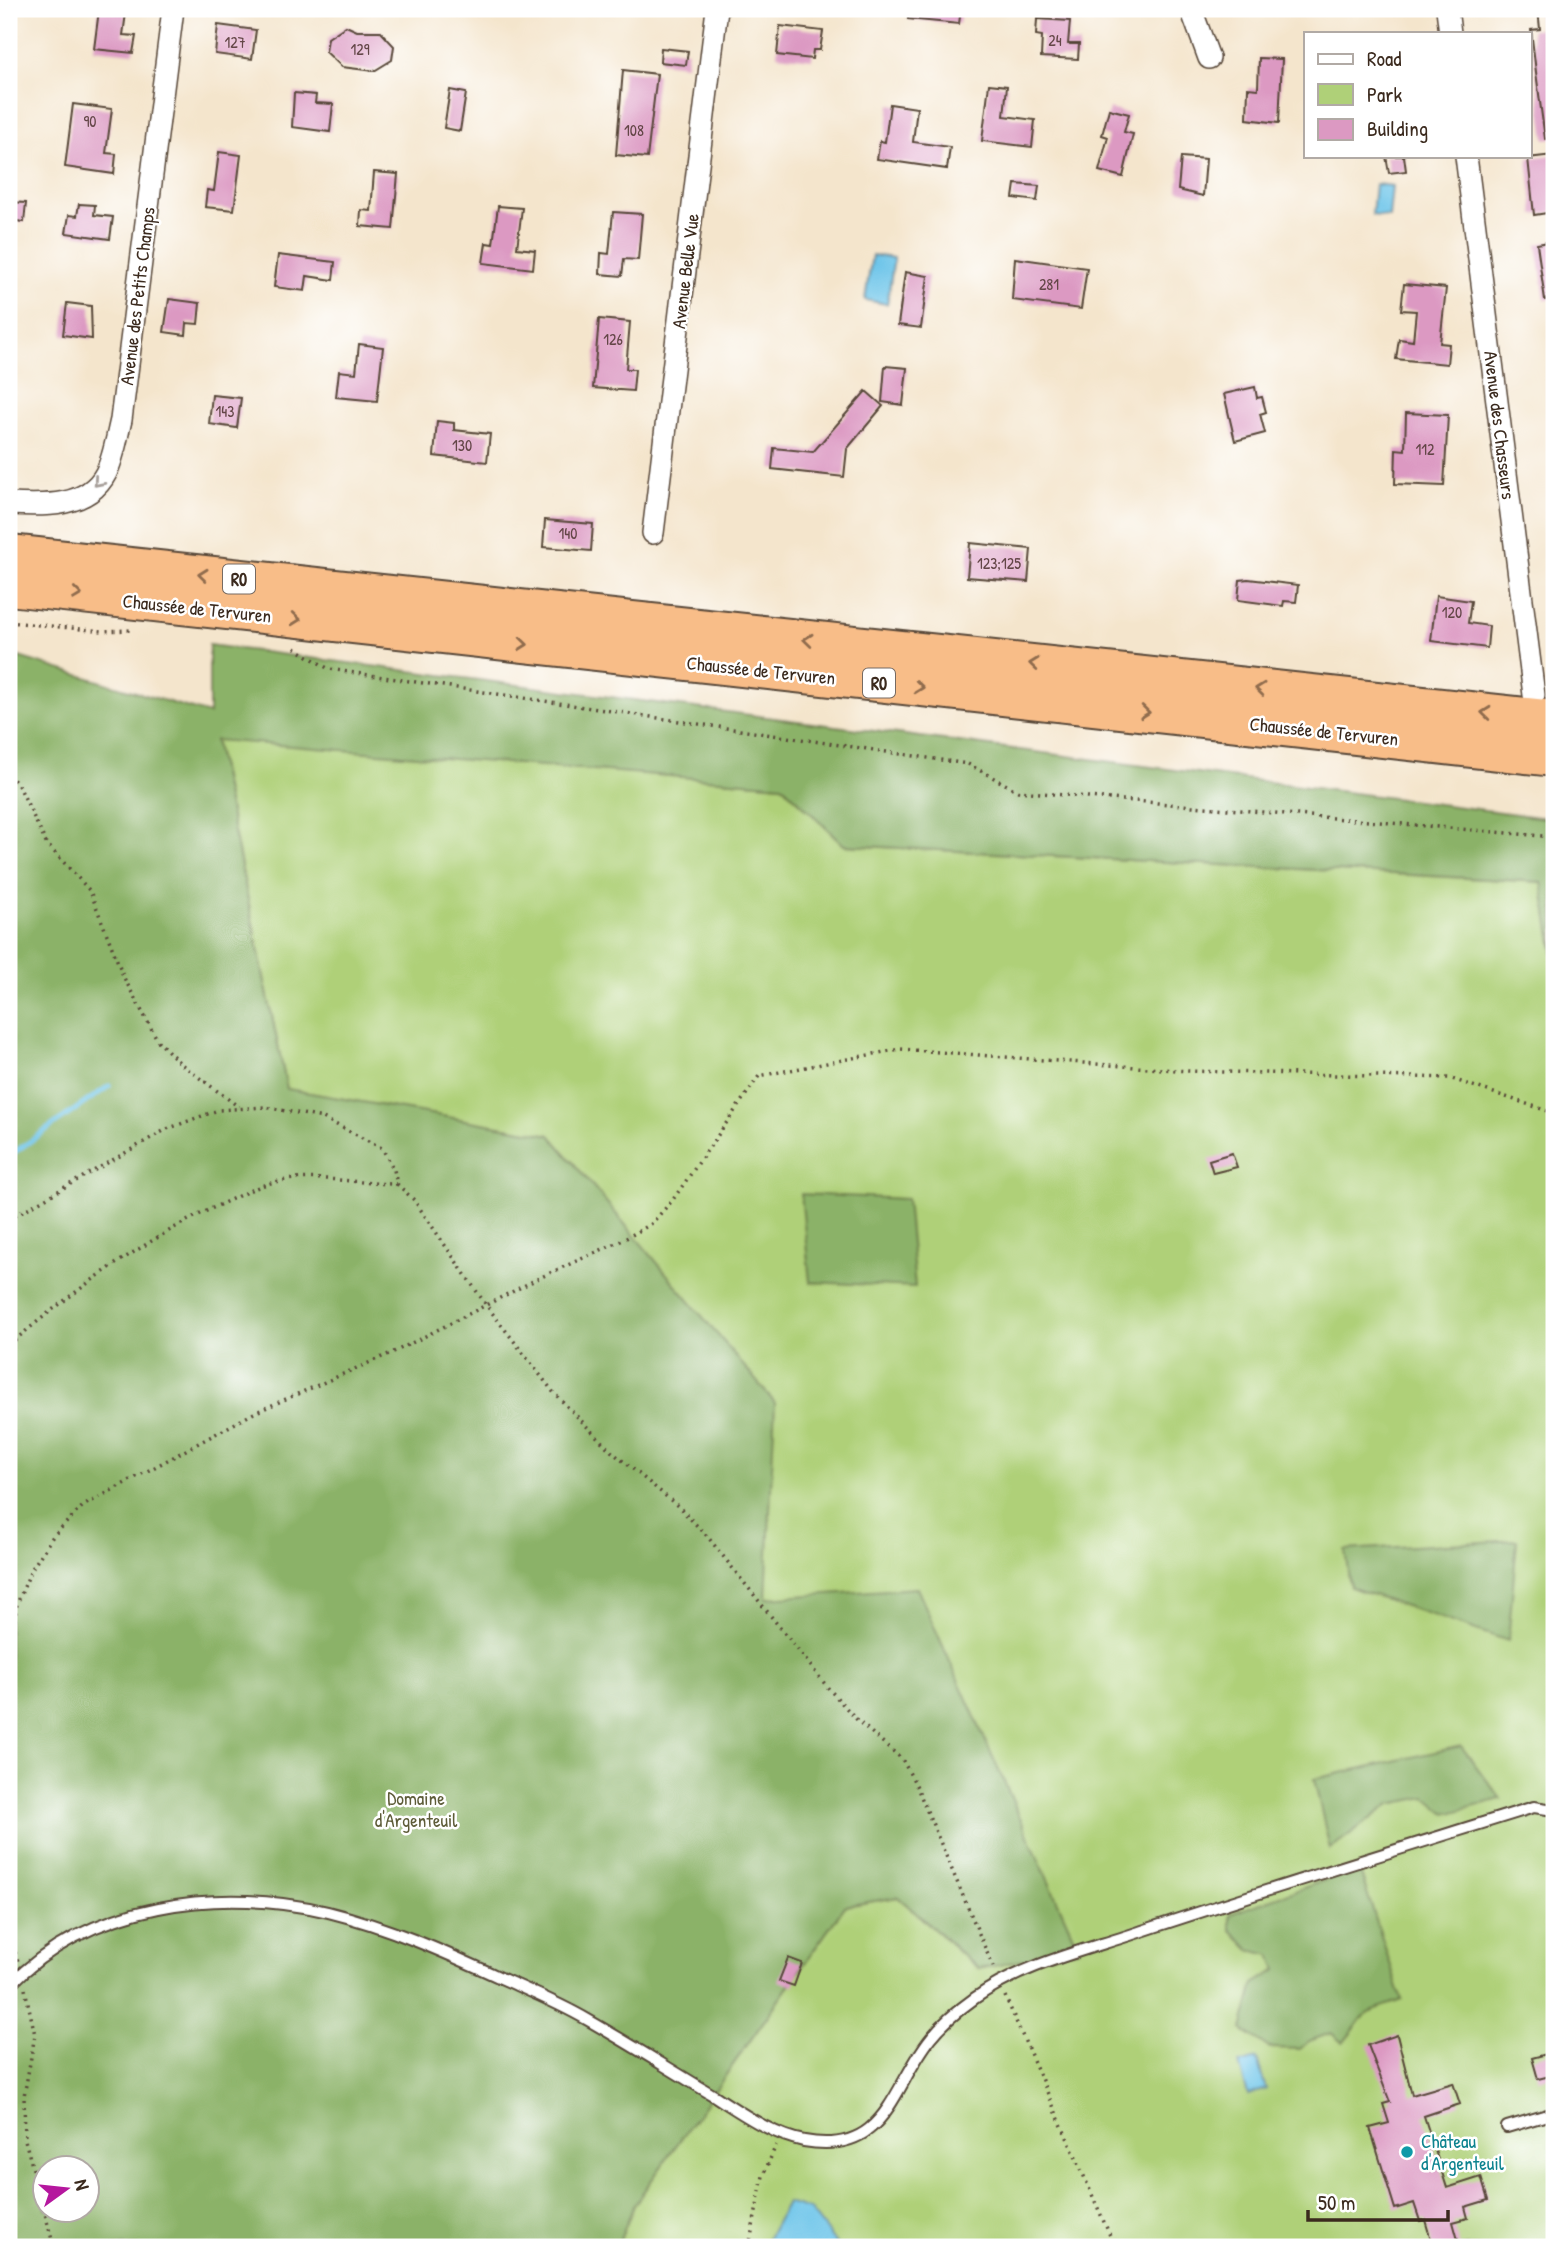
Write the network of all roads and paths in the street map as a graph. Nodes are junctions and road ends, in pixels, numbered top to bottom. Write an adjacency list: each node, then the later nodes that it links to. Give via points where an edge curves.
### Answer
1 (173, 9): 8 (street, Avenue des Petits Champs, one-way to 8, via 121,420 107,471 96,489 76,498 46,507)
2 (717, 9): 10 (street, Avenue Belle Vue)
3 (1191, 9): 6 (street)
4 (1447, 9): 5 (street)
5 (1450, 32)
6 (1209, 58)
7 (1466, 158): 17 (street, Avenue des Chasseurs)
8 (9, 504)
9 (9, 530): 12 (highway, via 68,540)
10 (653, 533)
11 (9, 554): 12 (highway, R0)
12 (111, 565): 17 (highway, Chaussée de Tervuren / R0, one-way to 12)
13 (9, 586): 18 (highway, Chaussée de Tervuren / R0, one-way to 18)
14 (9, 622): 15 (path)
15 (135, 630)
16 (294, 646): 20 (path, via 329,668 968,764 1018,791)
17 (1544, 707)
18 (1554, 757)
19 (9, 774): 21 (path, via 46,843 90,891 124,978 158,1041 174,1059)
20 (1554, 837)
21 (240, 1108): 23 (path, via 265,1107 323,1118 360,1134 383,1148); 24 (path, via 195,1116 167,1129)
22 (1554, 1113): 25 (path, via 1449,1078 1188,1071 900,1049 759,1076 650,1224)
23 (397, 1184): 25 (path, via 414,1200); 26 (path, via 282,1181 259,1186 152,1240 61,1301)
24 (9, 1219)
25 (486, 1305): 27 (path, via 398,1350 254,1413 83,1506 53,1536 31,1570 17,1604); 31 (path, via 554,1393 611,1451 698,1526 829,1689 902,1759)
26 (9, 1345)
27 (9, 1655)
28 (1554, 1810): 31 (lane, via 1534,1807 1521,1811 1181,1918)
29 (9, 1932): 30 (path)
30 (21, 1973): 32 (lane); 35 (lane, via 67,1940 154,1909 258,1901 329,1913 438,1948 585,2018); 36 (path, via 35,2035 24,2096 25,2140)
31 (1000, 1984): 35 (lane, via 975,1998 932,2037 880,2122 864,2134 845,2142 825,2142 802,2141); 38 (path)
32 (9, 1986)
33 (1554, 2113): 34 (lane)
34 (1507, 2127)
35 (781, 2132): 37 (path, via 763,2176)
36 (54, 2247)
37 (749, 2247)
38 (1115, 2247)

